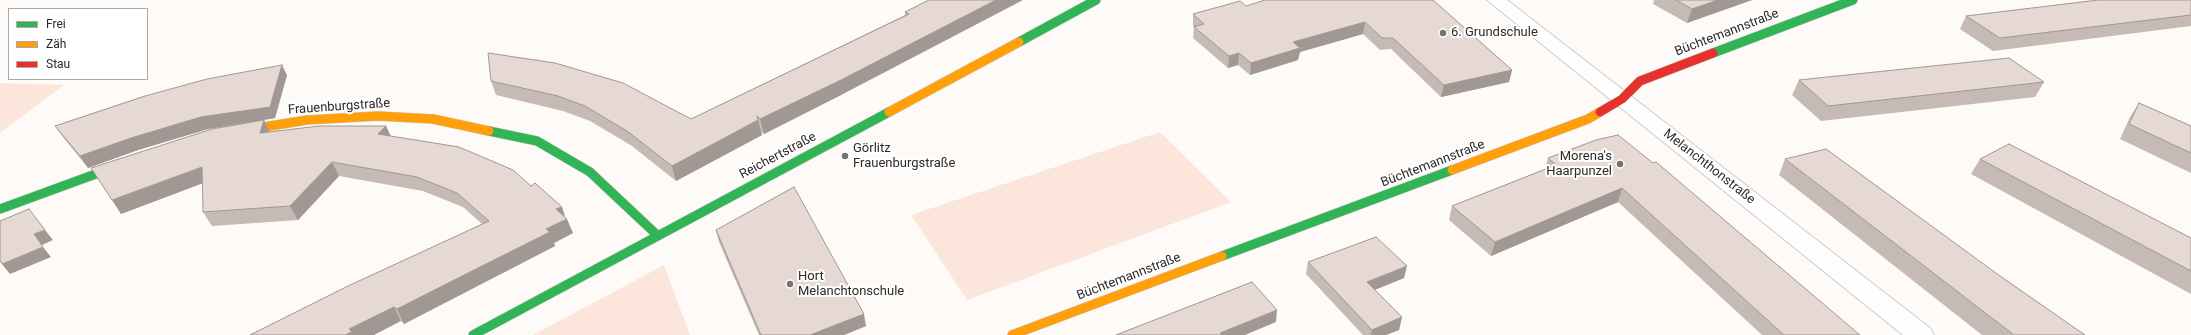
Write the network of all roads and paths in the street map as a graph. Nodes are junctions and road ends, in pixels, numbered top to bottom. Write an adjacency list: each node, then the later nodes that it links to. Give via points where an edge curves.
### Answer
1 (1096, 0): 8 (street, Reichertstraße)
2 (1496, 0): 4 (street, Melanchthonstraße)
3 (1853, 0): 4 (street, Büchtemannstraße, via 1640,80)
4 (1622, 99): 10 (street, Büchtemannstraße, via 1588,119); 11 (street, Melanchthonstraße)
5 (232, 132): 8 (street, Frauenburgstraße, via 307,120 378,116 433,119 538,141 590,172)
6 (132, 161): 7 (street)
7 (0, 209)
8 (657, 235): 9 (street, Reichertstraße)
9 (473, 335)
10 (1012, 335)
11 (1921, 335)

